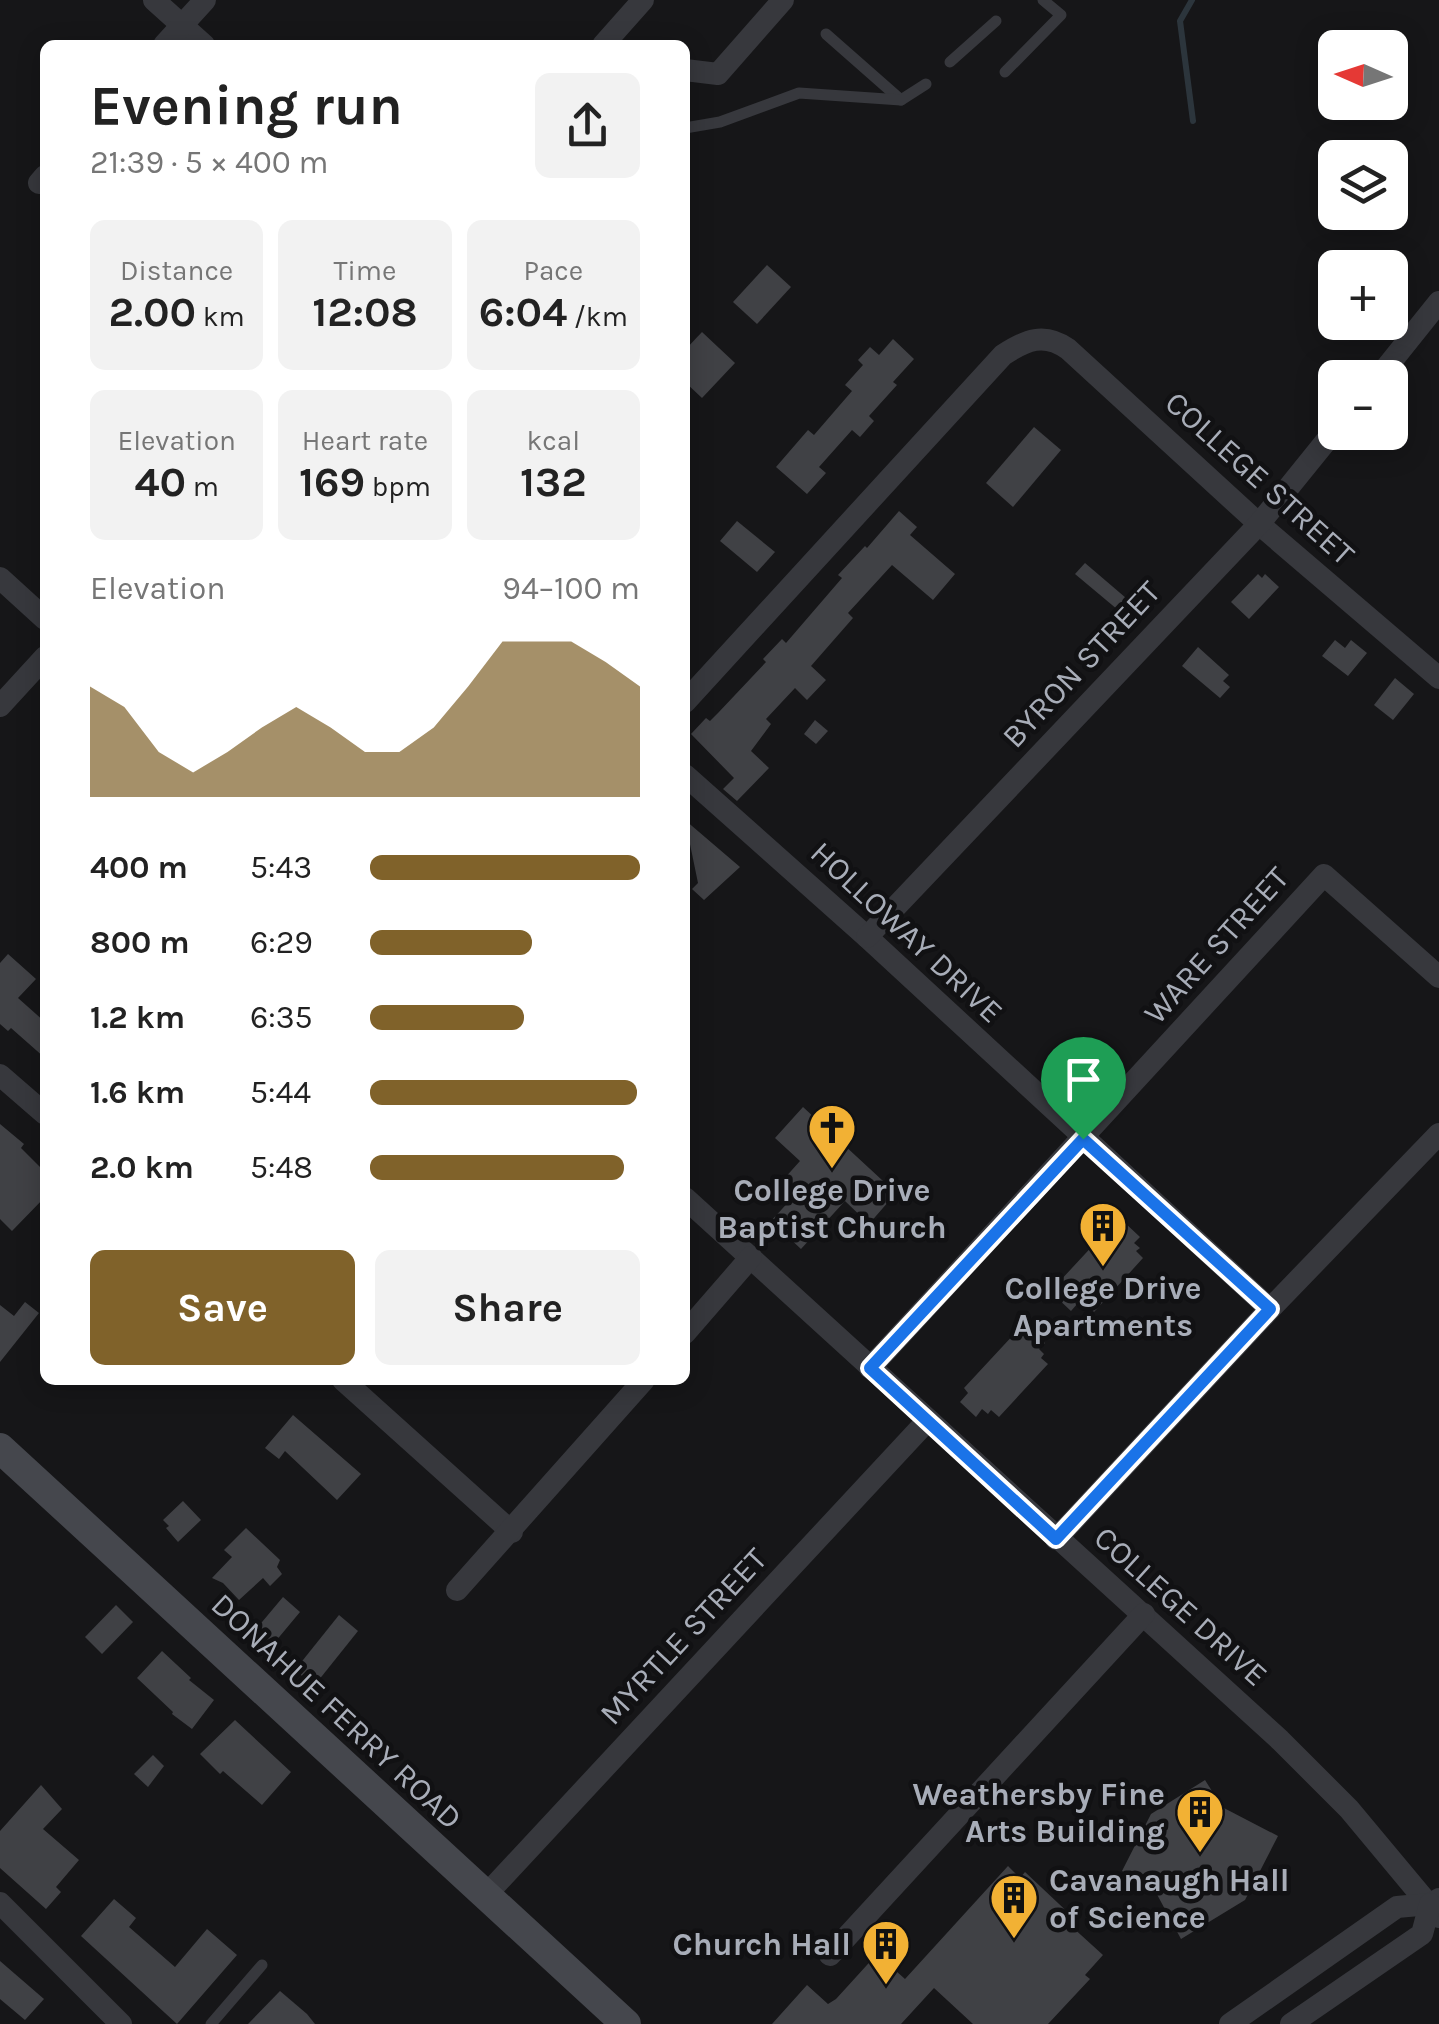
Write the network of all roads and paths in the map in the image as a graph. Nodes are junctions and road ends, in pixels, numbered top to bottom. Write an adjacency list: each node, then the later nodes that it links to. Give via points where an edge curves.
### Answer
1 (154, 0): 7 (street)
2 (205, 0): 7 (street)
3 (643, 0): 11 (street)
4 (783, 0): 13 (street, via 718,74)
5 (1043, 0): 14 (lane, via 1061,14)
6 (996, 22): 12 (lane)
7 (182, 25): 9 (street); 10 (street)
8 (826, 34): 16 (lane)
9 (168, 40)
10 (198, 40)
11 (607, 40)
12 (950, 62)
13 (690, 71)
14 (1005, 72)
15 (926, 84): 16 (lane)
16 (901, 100): 17 (lane, via 798,93)
17 (690, 127)
18 (1439, 302): 19 (street)
19 (1392, 360)
20 (1319, 450): 21 (street, BYRON STREET)
21 (1259, 524): 25 (street, COLLEGE STREET); 26 (street, COLLEGE STREET, via 1068,349 1033,339 1003,355); 29 (street, BYRON STREET)
22 (0, 578): 23 (street)
23 (40, 614)
24 (40, 662): 27 (street)
25 (1439, 678)
26 (690, 697)
27 (0, 706)
28 (690, 779): 29 (street, HOLLOWAY DRIVE)
29 (867, 937): 34 (street, HOLLOWAY DRIVE)
30 (1439, 976): 34 (street, WARE STREET, via 1324,875)
31 (0, 1075): 32 (street)
32 (40, 1110)
33 (1439, 1134): 37 (street)
34 (1083, 1139): 37 (street, HOLLOWAY DRIVE); 39 (street, WARE STREET)
35 (690, 1202): 36 (street, COLLEGE DRIVE)
36 (751, 1257): 38 (street); 39 (street, COLLEGE DRIVE)
37 (1270, 1309): 45 (street)
38 (690, 1327)
39 (870, 1368): 42 (street, COLLEGE DRIVE)
40 (349, 1385): 44 (street)
41 (640, 1385): 44 (street)
42 (928, 1420): 45 (street, COLLEGE DRIVE); 48 (street, MYRTLE STREET)
43 (0, 1448): 48 (main road, DONAHUE FERRY ROAD)
44 (512, 1532): 46 (street)
45 (1056, 1539): 47 (street, COLLEGE DRIVE)
46 (456, 1590)
47 (1144, 1614): 50 (street, COLLEGE DRIVE, via 1338,1797); 51 (street)
48 (486, 1895): 55 (main road, DONAHUE FERRY ROAD)
49 (0, 1903): 53 (street)
50 (1436, 1907): 56 (street, via 1397,1907); 57 (street, via 1422,1934)
51 (830, 1955)
52 (262, 1966): 54 (lane)
53 (121, 2024)
54 (212, 2024)
55 (626, 2024)
56 (1230, 2024)
57 (1292, 2024)

